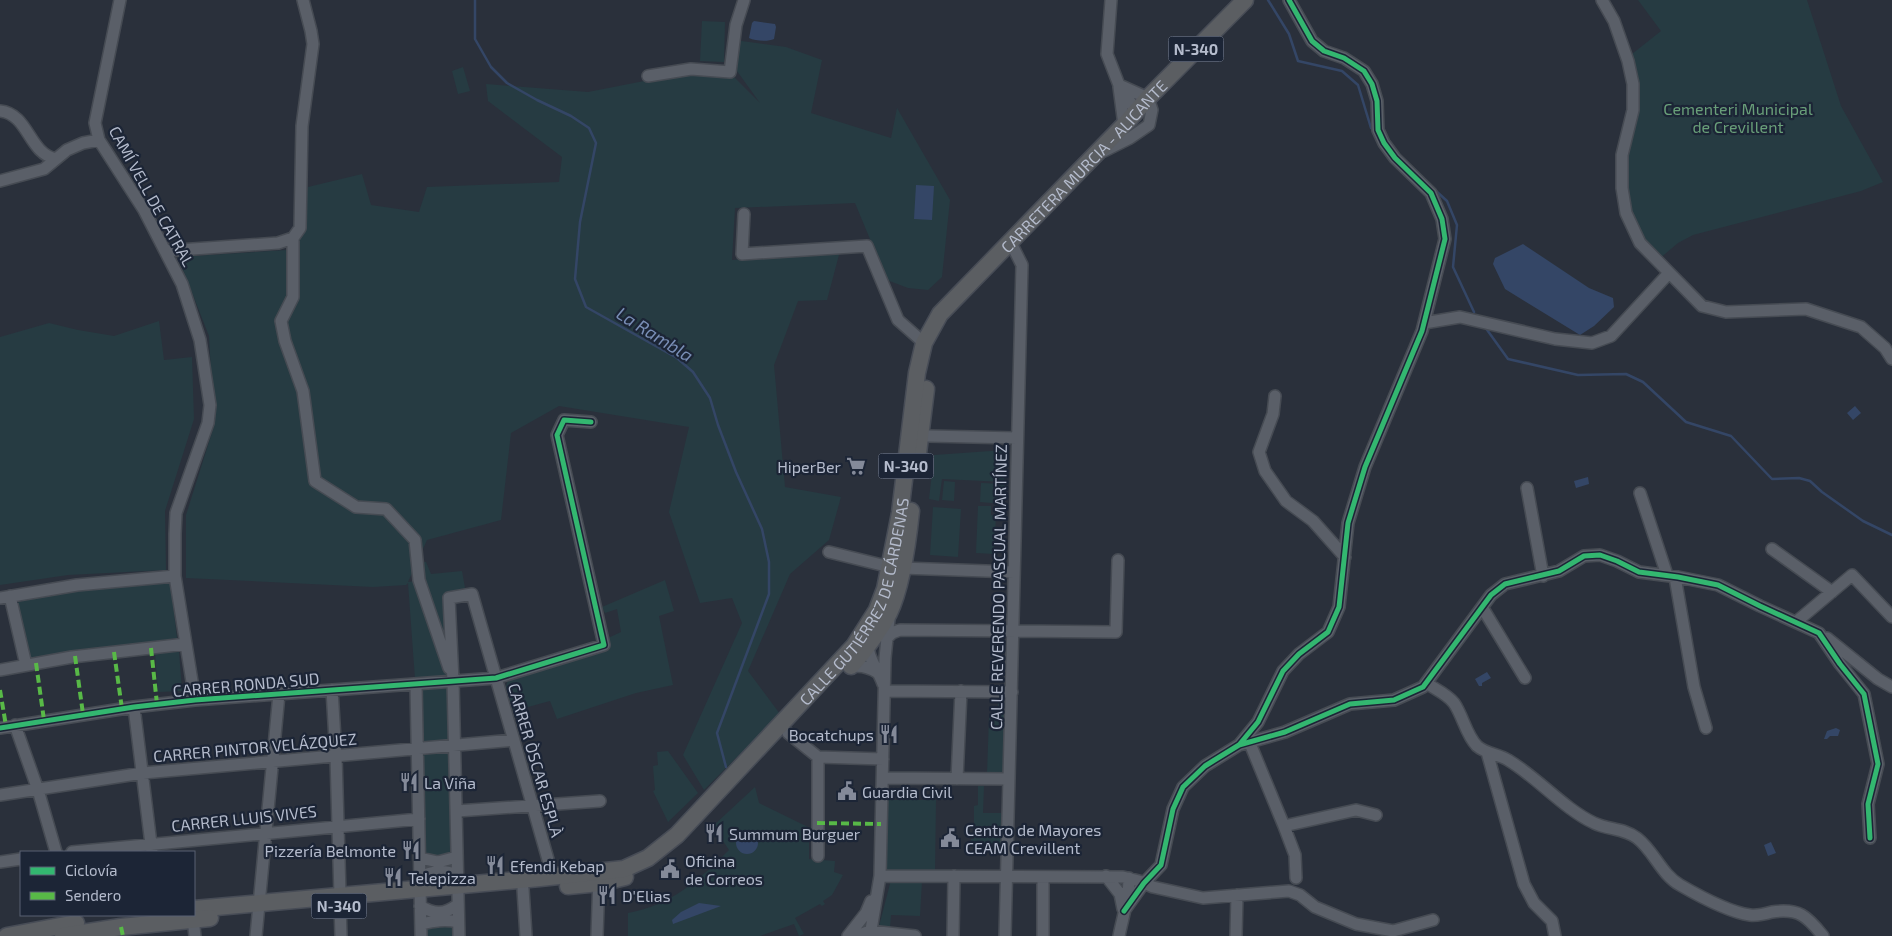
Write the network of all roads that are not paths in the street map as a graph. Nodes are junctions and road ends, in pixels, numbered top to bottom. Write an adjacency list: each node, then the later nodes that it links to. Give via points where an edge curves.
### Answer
1 (120, 0): 14 (street, CAMÍ VELL DE CATRAL, via 95,123)
2 (303, 0): 19 (street, via 313,44 302,126 300,228)
3 (744, 0): 8 (street, via 736,25 730,72 691,69)
4 (1111, 0): 9 (street, via 1107,54)
5 (1245, 0): 10 (highway, CARRETERA MURCIA - ALICANTE / N-340)
6 (1289, 0): 24 (street, via 1312,41 1324,51 1344,58 1364,71 1372,84 1378,130 1384,143 1431,193 1439,210 1445,239)
7 (1602, 0): 22 (street, via 1614,21 1633,84 1633,110 1622,155 1626,213 1640,243)
8 (648, 76)
9 (1119, 85): 10 (street); 12 (street); 13 (street)
10 (1148, 98): 12 (highway, CARRETERA MURCIA - ALICANTE / N-340); 16 (street, via 1152,110 1149,125)
11 (0, 111): 15 (street, via 14,114 43,153)
12 (1136, 111): 13 (highway, CARRETERA MURCIA - ALICANTE / N-340)
13 (1124, 125): 16 (highway, CARRETERA MURCIA - ALICANTE / N-340)
14 (99, 140): 15 (street, via 67,150); 21 (street, CAMÍ VELL DE CATRAL, via 144,210)
15 (56, 159): 17 (street, via 44,170)
16 (1086, 164): 20 (highway, CARRETERA MURCIA - ALICANTE / N-340)
17 (0, 181)
18 (744, 214): 25 (street, via 742,254 868,246 898,320)
19 (293, 238): 21 (street, via 278,243); 60 (street, via 293,297 281,321 303,391 315,481 356,507 386,509 415,540 419,580)
20 (1010, 241): 23 (highway, CARRETERA MURCIA - ALICANTE / N-340); 30 (street, CALLE REVERENDO PASCUAL MARTÍNEZ, via 1022,265)
21 (165, 251): 39 (street, CAMÍ VELL DE CATRAL, via 182,284 200,340 210,405 208,423 176,513)
22 (1669, 274): 24 (street, via 1611,336 1592,343 1555,339 1460,317); 26 (street, via 1702,306 1716,311 1806,309 1861,327 1885,348)
23 (964, 291): 25 (highway, CALLE GUTIÉRREZ DE CÁRDENAS / N-340, via 940,314); 29 (highway, CALLE GUTIÉRREZ DE CÁRDENAS / N-340, via 946,316 934,346 928,375)
24 (1424, 323): 35 (street, via 1365,467 1348,523)
25 (924, 343): 37 (highway, CALLE GUTIÉRREZ DE CÁRDENAS / N-340, via 917,373)
26 (1892, 359)
27 (1275, 396): 35 (street, via 1273,414 1259,452 1265,471 1286,501 1313,521)
28 (591, 422): 58 (street, CARRER RONDA SUD, via 564,420 557,434 604,645)
29 (925, 429): 30 (street); 37 (highway, CALLE GUTIÉRREZ DE CÁRDENAS / N-340)
30 (1018, 438): 38 (street, CALLE REVERENDO PASCUAL MARTÍNEZ)
31 (1527, 488): 40 (street)
32 (1640, 493): 41 (street)
33 (1772, 549): 42 (street)
34 (829, 552): 37 (street)
35 (1345, 557): 76 (street, via 1339,607 1328,632 1283,671)
36 (1118, 560): 48 (street, via 1116,632)
37 (896, 567): 38 (street); 45 (highway, CALLE GUTIÉRREZ DE CÁRDENAS / N-340)
38 (1014, 572): 48 (street, CALLE REVERENDO PASCUAL MARTÍNEZ)
39 (175, 576): 43 (street, via 77,585); 51 (street, CAMÍ VELL DE CATRAL)
40 (1543, 576): 41 (street, via 1559,572 1584,556 1600,556 1639,572); 44 (street, via 1505,584)
41 (1671, 576): 47 (street, via 1718,585); 73 (street)
42 (1832, 592): 46 (street, via 1852,575); 47 (street)
43 (5, 597): 54 (street)
44 (1482, 607): 59 (street); 61 (street)
45 (883, 611): 50 (street); 52 (highway, CALLE GUTIÉRREZ DE CÁRDENAS / N-340)
46 (1892, 617)
47 (1796, 622): 49 (street)
48 (1013, 630): 50 (street, via 900,630); 67 (street, CALLE REVERENDO PASCUAL MARTÍNEZ)
49 (1820, 633): 63 (street, via 1878,680); 98 (street, via 1864,694 1878,764 1868,804)
50 (886, 639): 53 (street)
51 (186, 644): 54 (street); 69 (street, CAMÍ VELL DE CATRAL)
52 (861, 646): 53 (street, via 875,647); 55 (highway, CALLE GUTIÉRREZ DE CÁRDENAS / N-340); 57 (street); 111 (highway, CALLE GUTIÉRREZ DE CÁRDENAS / N-340, via 677,835 648,858)
53 (885, 658): 65 (street)
54 (26, 665): 56 (street)
55 (850, 667): 57 (street, via 863,666); 74 (highway, CALLE GUTIÉRREZ DE CÁRDENAS / N-340)
56 (0, 670)
57 (878, 673): 65 (street)
58 (496, 678): 60 (street, CARRER RONDA SUD); 60 (street, CARRER ÒSCAR ESPLÀ, via 472,594 448,598); 75 (street, CARRER ÒSCAR ESPLÀ)
59 (1525, 678)
60 (453, 681): 62 (street, CARRER RONDA SUD); 77 (street)
61 (1426, 683): 76 (street, via 1394,700 1350,704 1285,732); 79 (street, via 1453,702 1473,741)
62 (416, 684): 64 (street, CARRER RONDA SUD); 78 (street)
63 (1892, 687)
64 (332, 690): 68 (street, CARRER RONDA SUD); 80 (street)
65 (885, 691): 66 (street); 82 (street)
66 (961, 691): 67 (street); 86 (street)
67 (1012, 692): 87 (street, CALLE REVERENDO PASCUAL MARTÍNEZ)
68 (279, 694): 69 (street, CARRER RONDA SUD); 83 (street)
69 (195, 700): 70 (street, CARRER RONDA SUD)
70 (134, 707): 71 (street, CARRER RONDA SUD); 84 (street)
71 (15, 725): 72 (street, CARRER RONDA SUD); 88 (street)
72 (0, 728)
73 (1706, 728)
74 (788, 733): 81 (street); 111 (highway, CALLE GUTIÉRREZ DE CÁRDENAS / N-340, via 683,843 658,863 637,873)
75 (514, 740): 77 (street, CARRER PINTOR VELÁZQUEZ); 91 (street, CARRER ÒSCAR ESPLÀ)
76 (1244, 743): 96 (street); 116 (street, via 1205,766 1184,787 1173,809 1161,865)
77 (454, 746): 78 (street, CARRER PINTOR VELÁZQUEZ); 92 (street)
78 (418, 749): 80 (street, CARRER PINTOR VELÁZQUEZ); 94 (street)
79 (1487, 752): 153 (street, via 1524,884 1534,903 1552,921); 154 (street, via 1510,761 1588,820 1637,838 1669,877 1679,884 1740,913 1799,913)
80 (336, 756): 83 (street, CARRER PINTOR VELÁZQUEZ); 95 (street)
81 (818, 757): 82 (street); 103 (street)
82 (884, 759): 85 (street)
83 (273, 762): 84 (street, CARRER PINTOR VELÁZQUEZ); 97 (street)
84 (143, 773): 88 (street, CARRER PINTOR VELÁZQUEZ); 99 (street)
85 (883, 778): 86 (street); 107 (street)
86 (957, 779): 87 (street)
87 (1009, 779): 113 (street, CALLE REVERENDO PASCUAL MARTÍNEZ)
88 (38, 790): 89 (street, CARRER PINTOR VELÁZQUEZ); 100 (street)
89 (0, 795)
90 (600, 801): 91 (street)
91 (533, 806): 92 (street); 110 (street, CARRER ÒSCAR ESPLÀ)
92 (456, 811): 102 (street)
93 (1376, 814): 96 (street, via 1356,810)
94 (419, 819): 95 (street, CARRER LLUIS VIVES); 104 (street)
95 (337, 826): 97 (street, CARRER LLUIS VIVES); 122 (street)
96 (1284, 826): 115 (street, via 1295,855)
97 (266, 833): 99 (street, CARRER LLUIS VIVES); 123 (street)
98 (1870, 838)
99 (152, 848): 101 (street, CARRER LLUIS VIVES)
100 (56, 851)
101 (92, 851)
102 (457, 856): 104 (street, via 438,862); 118 (street)
103 (818, 856)
104 (420, 858): 119 (street)
105 (20, 859): 106 (street)
106 (0, 862)
107 (880, 876): 108 (street); 125 (street); 135 (street)
108 (954, 876): 113 (street); 148 (street)
109 (1106, 876): 112 (street); 114 (street); 120 (street)
110 (553, 877): 111 (highway, N-340); 118 (highway, N-340)
111 (599, 877): 117 (highway, N-340); 144 (street)
112 (1043, 877): 113 (street); 150 (street)
113 (1007, 878): 149 (street, CALLE REVERENDO PASCUAL MARTÍNEZ)
114 (1126, 878): 116 (street); 120 (street); 124 (street, via 1129,896)
115 (1296, 878)
116 (1144, 883): 121 (street, via 1204,898); 124 (street)
117 (523, 889): 118 (highway, N-340); 143 (street)
118 (457, 890): 119 (highway, N-340); 119 (street, via 450,910 439,913 430,912); 131 (street)
119 (420, 892): 122 (highway, N-340); 132 (street)
120 (1120, 894): 124 (street)
121 (1237, 895): 130 (street, via 1290,891 1300,894 1315,907 1356,924 1393,930); 152 (street)
122 (340, 900): 123 (highway, N-340); 140 (street)
123 (259, 908): 126 (highway, N-340); 139 (street)
124 (1124, 911): 151 (street)
125 (866, 913): 135 (street); 145 (street)
126 (195, 914)
127 (137, 916): 133 (highway, N-340)
128 (189, 916): 134 (highway, N-340)
129 (194, 916): 138 (street)
130 (1433, 920)
131 (458, 922): 132 (street, via 440,920); 142 (street)
132 (421, 924): 141 (street)
133 (80, 927): 134 (highway, N-340); 136 (highway, N-340); 137 (highway, N-340)
134 (160, 929)
135 (870, 934): 146 (street); 147 (street)
136 (7, 936)
137 (63, 936)
138 (195, 936)
139 (256, 936)
140 (341, 936)
141 (422, 936)
142 (458, 936)
143 (526, 936)
144 (596, 936)
145 (848, 936)
146 (857, 936)
147 (913, 936)
148 (953, 936)
149 (1005, 936)
150 (1043, 936)
151 (1119, 936)
152 (1236, 936)
153 (1555, 936)
154 (1823, 936)

